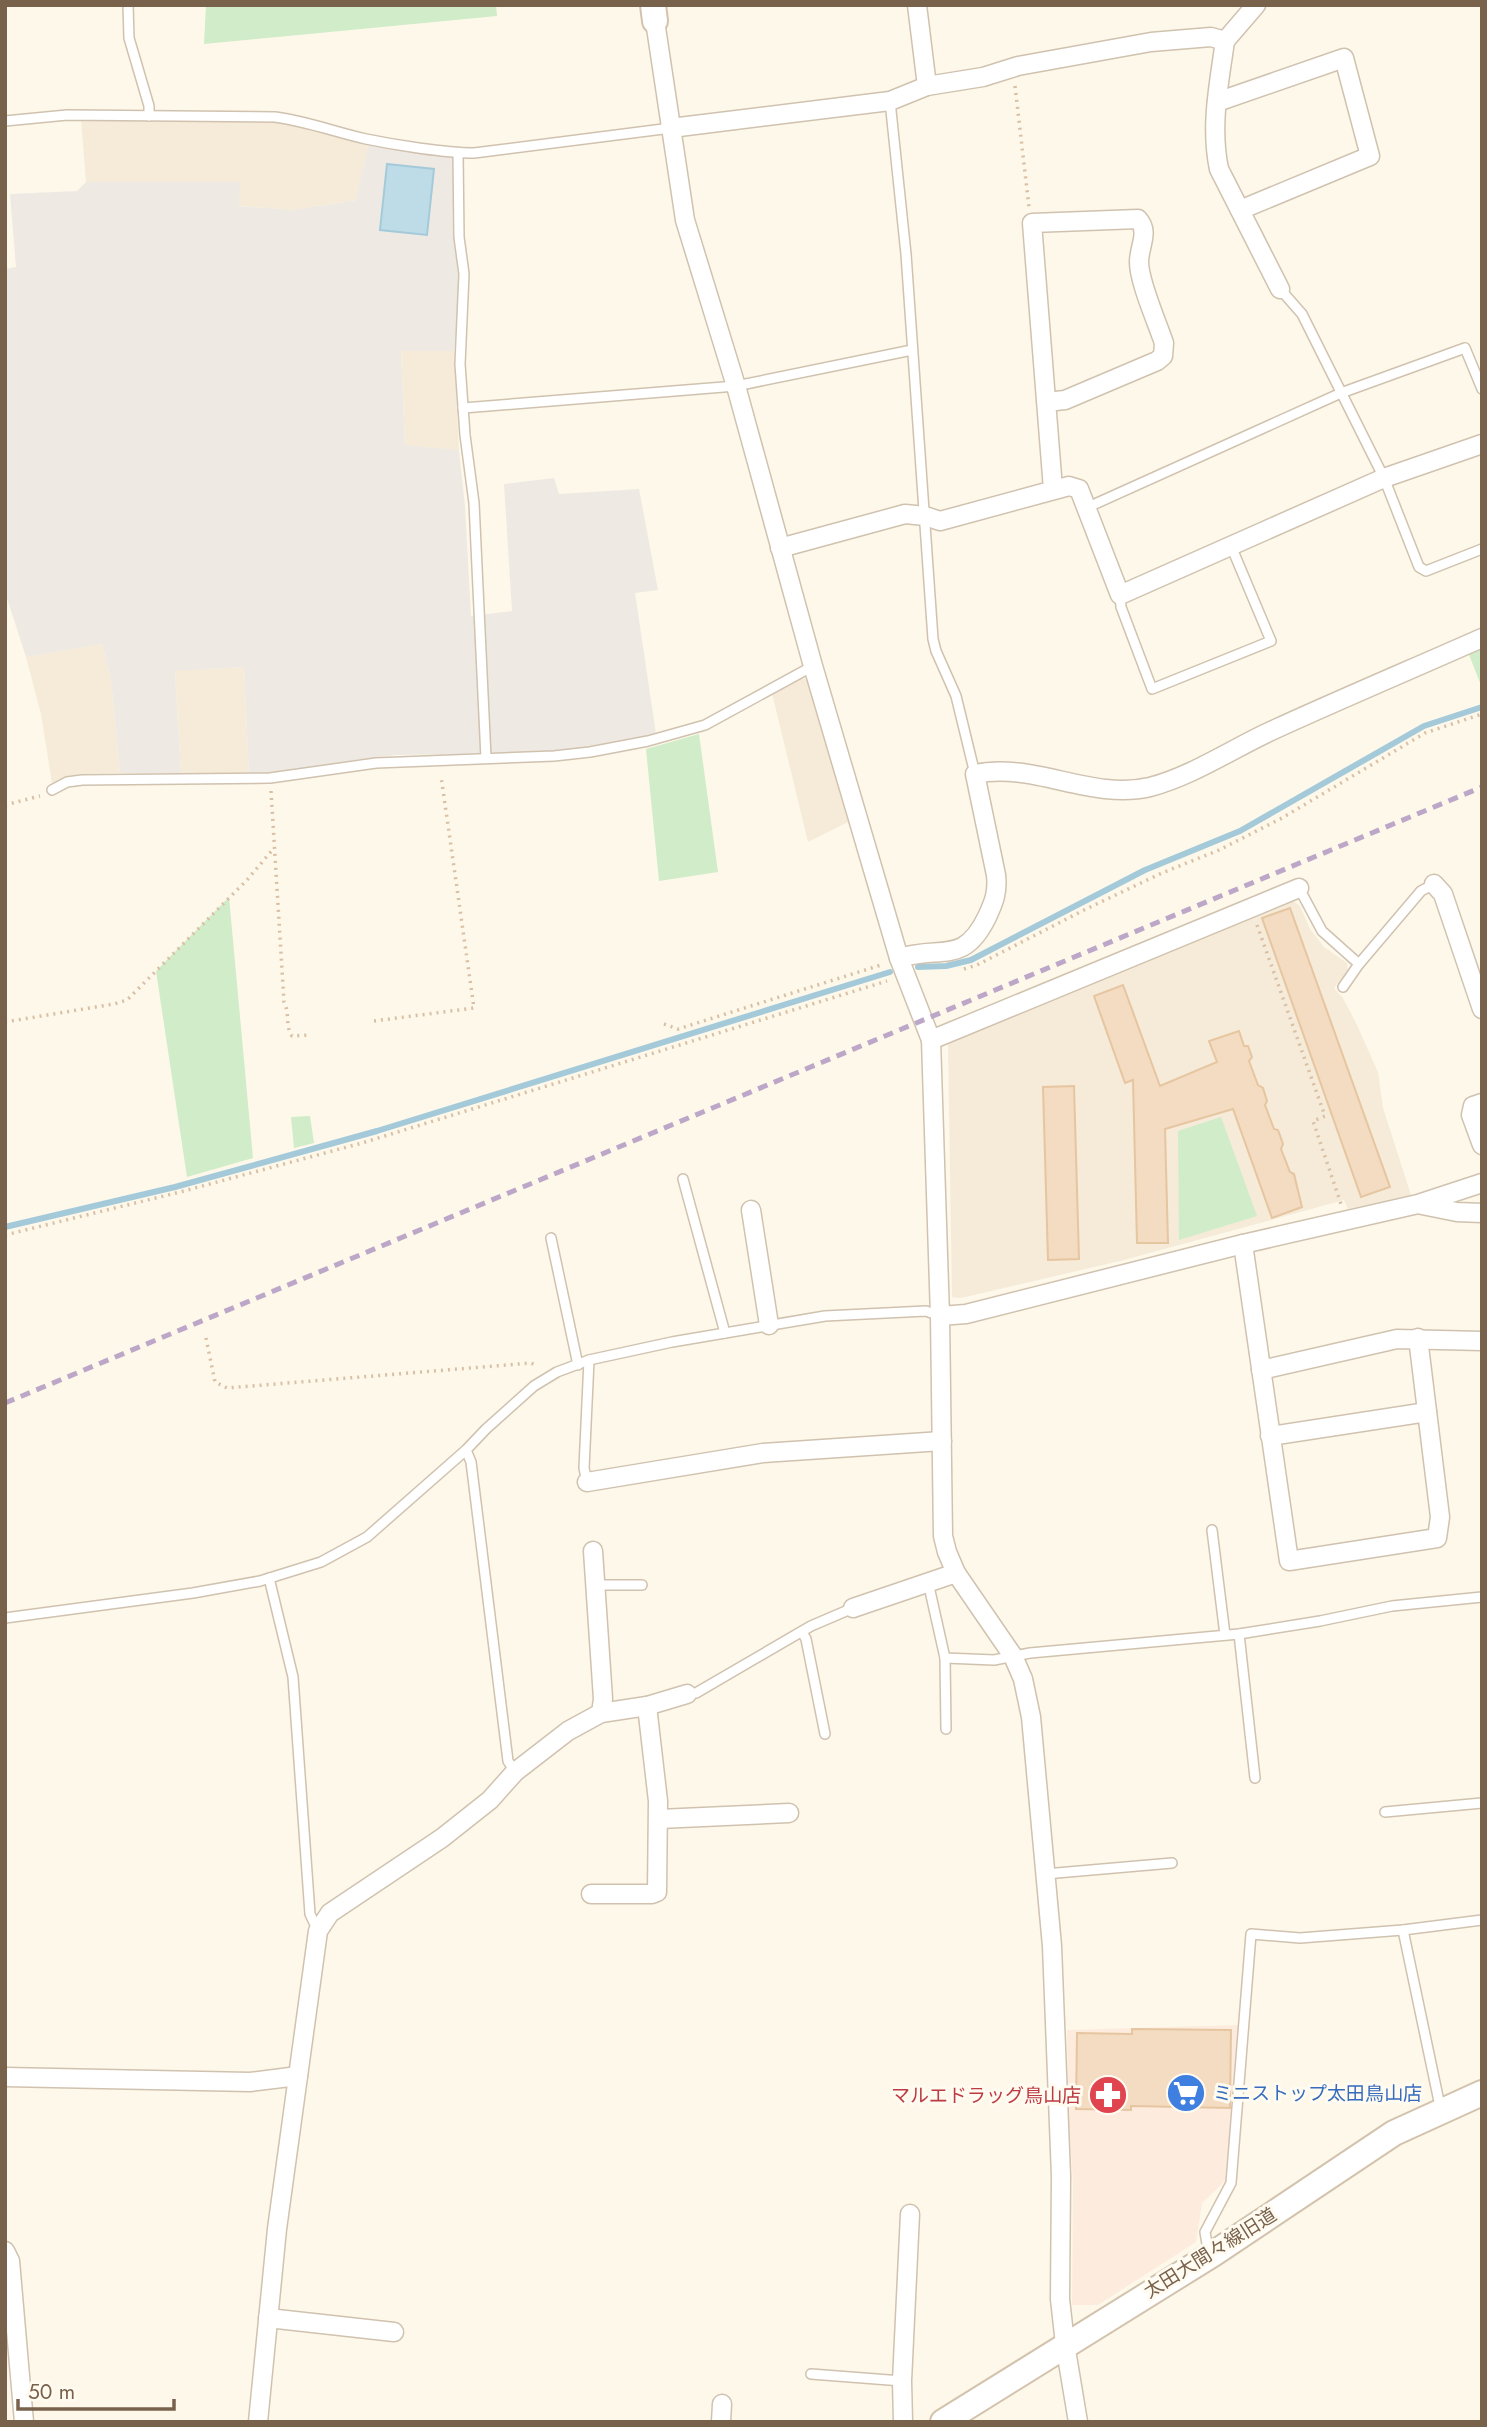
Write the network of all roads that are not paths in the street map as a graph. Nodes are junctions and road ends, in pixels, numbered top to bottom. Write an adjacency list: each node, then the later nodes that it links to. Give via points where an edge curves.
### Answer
1 (128, 5): 9 (lane, via 129,38)
2 (917, 5): 6 (street)
3 (1256, 5): 5 (street)
4 (654, 13): 11 (street)
5 (1225, 41): 6 (street, via 1211,37 1151,42); 8 (street)
6 (927, 86): 7 (street)
7 (890, 101): 11 (street); 15 (lane)
8 (1217, 103): 13 (street, via 1214,147 1219,169); 13 (street, via 1344,58 1370,156)
9 (149, 116): 10 (lane, via 67,115); 12 (lane, via 275,117 368,139)
10 (5, 121)
11 (671, 128): 12 (lane); 16 (street, via 685,220)
12 (458, 153): 20 (lane, via 464,274)
13 (1240, 209): 14 (street)
14 (1280, 289): 18 (lane, via 1303,314)
15 (912, 350): 16 (lane); 25 (lane)
16 (736, 386): 20 (lane); 27 (street)
17 (1482, 388): 18 (lane, via 1465,348)
18 (1342, 393): 22 (lane); 24 (lane)
19 (1046, 402): 19 (street, via 1032,223 1138,219 1144,233 1139,267 1164,343 1163,356 1065,400); 23 (street)
20 (463, 408): 32 (lane, via 474,503)
21 (1482, 444): 22 (street)
22 (1384, 478): 26 (street); 28 (lane, via 1419,567 1426,570)
23 (1053, 489): 24 (street, via 1079,489); 25 (street, via 940,521)
24 (1086, 508): 29 (street)
25 (925, 516): 27 (street, via 905,514); 33 (lane, via 933,639 956,696)
26 (1231, 546): 29 (street); 29 (lane, via 1271,641 1152,690)
27 (780, 548): 31 (street)
28 (1482, 549)
29 (1120, 595)
30 (1482, 638): 33 (street, via 1149,787 1103,789 1013,772)
31 (813, 666): 32 (lane, via 705,725 675,735 590,752); 37 (street)
32 (486, 758): 34 (lane, via 376,763 270,778 82,780)
33 (975, 774): 37 (street, via 996,875 994,902 979,934 961,949)
34 (52, 790)
35 (1434, 884): 38 (lane, via 1421,891); 40 (street, via 1443,894)
36 (1299, 888): 38 (lane, via 1322,930); 41 (street)
37 (900, 958): 41 (street)
38 (1359, 964): 39 (lane)
39 (1343, 987)
40 (1482, 1009)
41 (931, 1040): 51 (street)
42 (1482, 1103): 43 (street, via 1474,1106 1471,1115)
43 (1482, 1145)
44 (683, 1179): 53 (lane)
45 (1482, 1183): 46 (street)
46 (1418, 1204): 48 (street); 50 (street)
47 (751, 1210): 52 (street)
48 (1482, 1213)
49 (551, 1238): 57 (lane)
50 (1243, 1244): 51 (street, via 966,1314); 58 (street)
51 (940, 1316): 52 (lane, via 926,1311); 61 (street)
52 (769, 1325): 53 (lane)
53 (725, 1333): 56 (lane)
54 (1418, 1338): 55 (street); 58 (street); 59 (street)
55 (1482, 1341)
56 (589, 1360): 57 (lane); 63 (lane)
57 (578, 1365): 62 (lane, via 534,1386)
58 (1261, 1370): 60 (street)
59 (1427, 1412): 60 (street); 60 (street, via 1440,1517 1437,1538 1289,1560)
60 (1270, 1436)
61 (942, 1441): 63 (street, via 763,1453); 66 (street, via 943,1536)
62 (466, 1450): 67 (lane, via 367,1537 321,1562); 84 (lane, via 508,1761)
63 (587, 1482)
64 (1212, 1530): 76 (lane)
65 (593, 1551): 69 (street)
66 (957, 1573): 68 (street); 77 (street)
67 (269, 1578): 73 (lane); 95 (lane, via 293,1677 310,1914)
68 (929, 1582): 72 (street); 78 (lane)
69 (597, 1585): 70 (lane); 81 (street)
70 (642, 1585)
71 (1482, 1597): 75 (lane, via 1392,1606)
72 (853, 1608): 74 (lane)
73 (5, 1618)
74 (802, 1632): 79 (lane); 83 (lane)
75 (1239, 1634): 76 (lane); 85 (lane)
76 (1225, 1635): 77 (lane)
77 (1013, 1656): 78 (lane); 91 (street, via 1031,1717)
78 (945, 1658): 82 (lane)
79 (687, 1694): 80 (street)
80 (647, 1706): 81 (street); 89 (street)
81 (601, 1713): 84 (street, via 568,1731)
82 (946, 1729)
83 (825, 1734)
84 (516, 1772): 95 (street, via 490,1800 442,1838 330,1913)
85 (1255, 1778)
86 (1482, 1803): 87 (lane)
87 (1385, 1811)
88 (789, 1813): 89 (street)
89 (659, 1819): 92 (street, via 657,1892)
90 (1172, 1863): 91 (lane)
91 (1044, 1875): 105 (street, via 1052,1946 1061,2176 1060,2299)
92 (591, 1894)
93 (1482, 1920): 94 (lane)
94 (1404, 1930): 99 (lane); 102 (lane, via 1300,1938 1251,1934 1231,2183 1205,2232)
95 (318, 1931): 96 (street)
96 (299, 2076): 97 (street, via 250,2082); 103 (street)
97 (5, 2077)
98 (1482, 2093): 99 (street, 太田大間々線旧道)
99 (1441, 2113): 102 (street, 太田大間々線旧道, via 1394,2133)
100 (910, 2214): 107 (street)
101 (5, 2251): 108 (street, via 10,2261)
102 (1213, 2253): 105 (street, 太田大間々線旧道)
103 (268, 2318): 104 (street); 109 (street)
104 (394, 2332)
105 (1065, 2344): 111 (street, 太田大間々線旧道); 112 (street)
106 (811, 2374): 107 (lane)
107 (902, 2381): 110 (street)
108 (24, 2422)
109 (258, 2422)
110 (903, 2422)
111 (943, 2422)
112 (1077, 2422)

